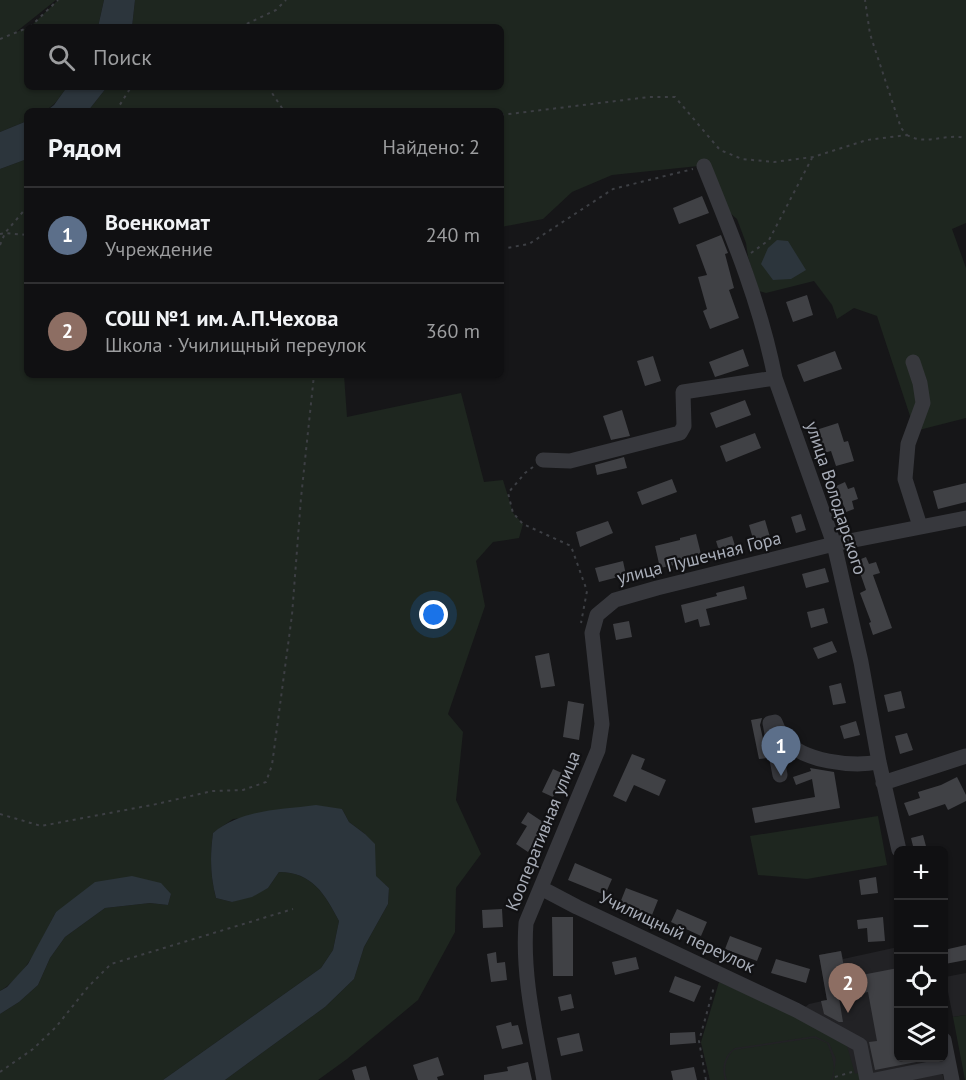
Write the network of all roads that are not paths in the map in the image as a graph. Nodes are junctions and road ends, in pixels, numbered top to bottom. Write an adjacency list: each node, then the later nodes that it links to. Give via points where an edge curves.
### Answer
1 (704, 166): 3 (street, улица Володарского, via 742,260)
2 (913, 362): 6 (street, via 923,403 908,444 905,479)
3 (775, 378): 4 (street, via 683,392 684,426 680,433 570,461); 7 (street, улица Володарского)
4 (543, 460)
5 (966, 518): 6 (street, улица Пушечная Гора)
6 (920, 526): 7 (street, улица Пушечная Гора)
7 (834, 544): 8 (street, улица Пушечная Гора, via 615,600 597,615); 10 (street, улица Володарского)
8 (592, 633): 14 (street, Кооперативная улица, via 602,724 598,750)
9 (966, 756): 12 (street)
10 (879, 762): 11 (street, via 840,763 803,754 784,739 775,722 770,723); 12 (street, улица Володарского)
11 (780, 775)
12 (883, 783): 13 (street, улица Володарского)
13 (898, 846)
14 (541, 888): 16 (street, Училищный переулок, via 796,1010 860,1045); 17 (street, Кооперативная улица, via 526,923 525,945)
15 (951, 1073): 16 (street)
16 (869, 1076)
17 (544, 1080)

